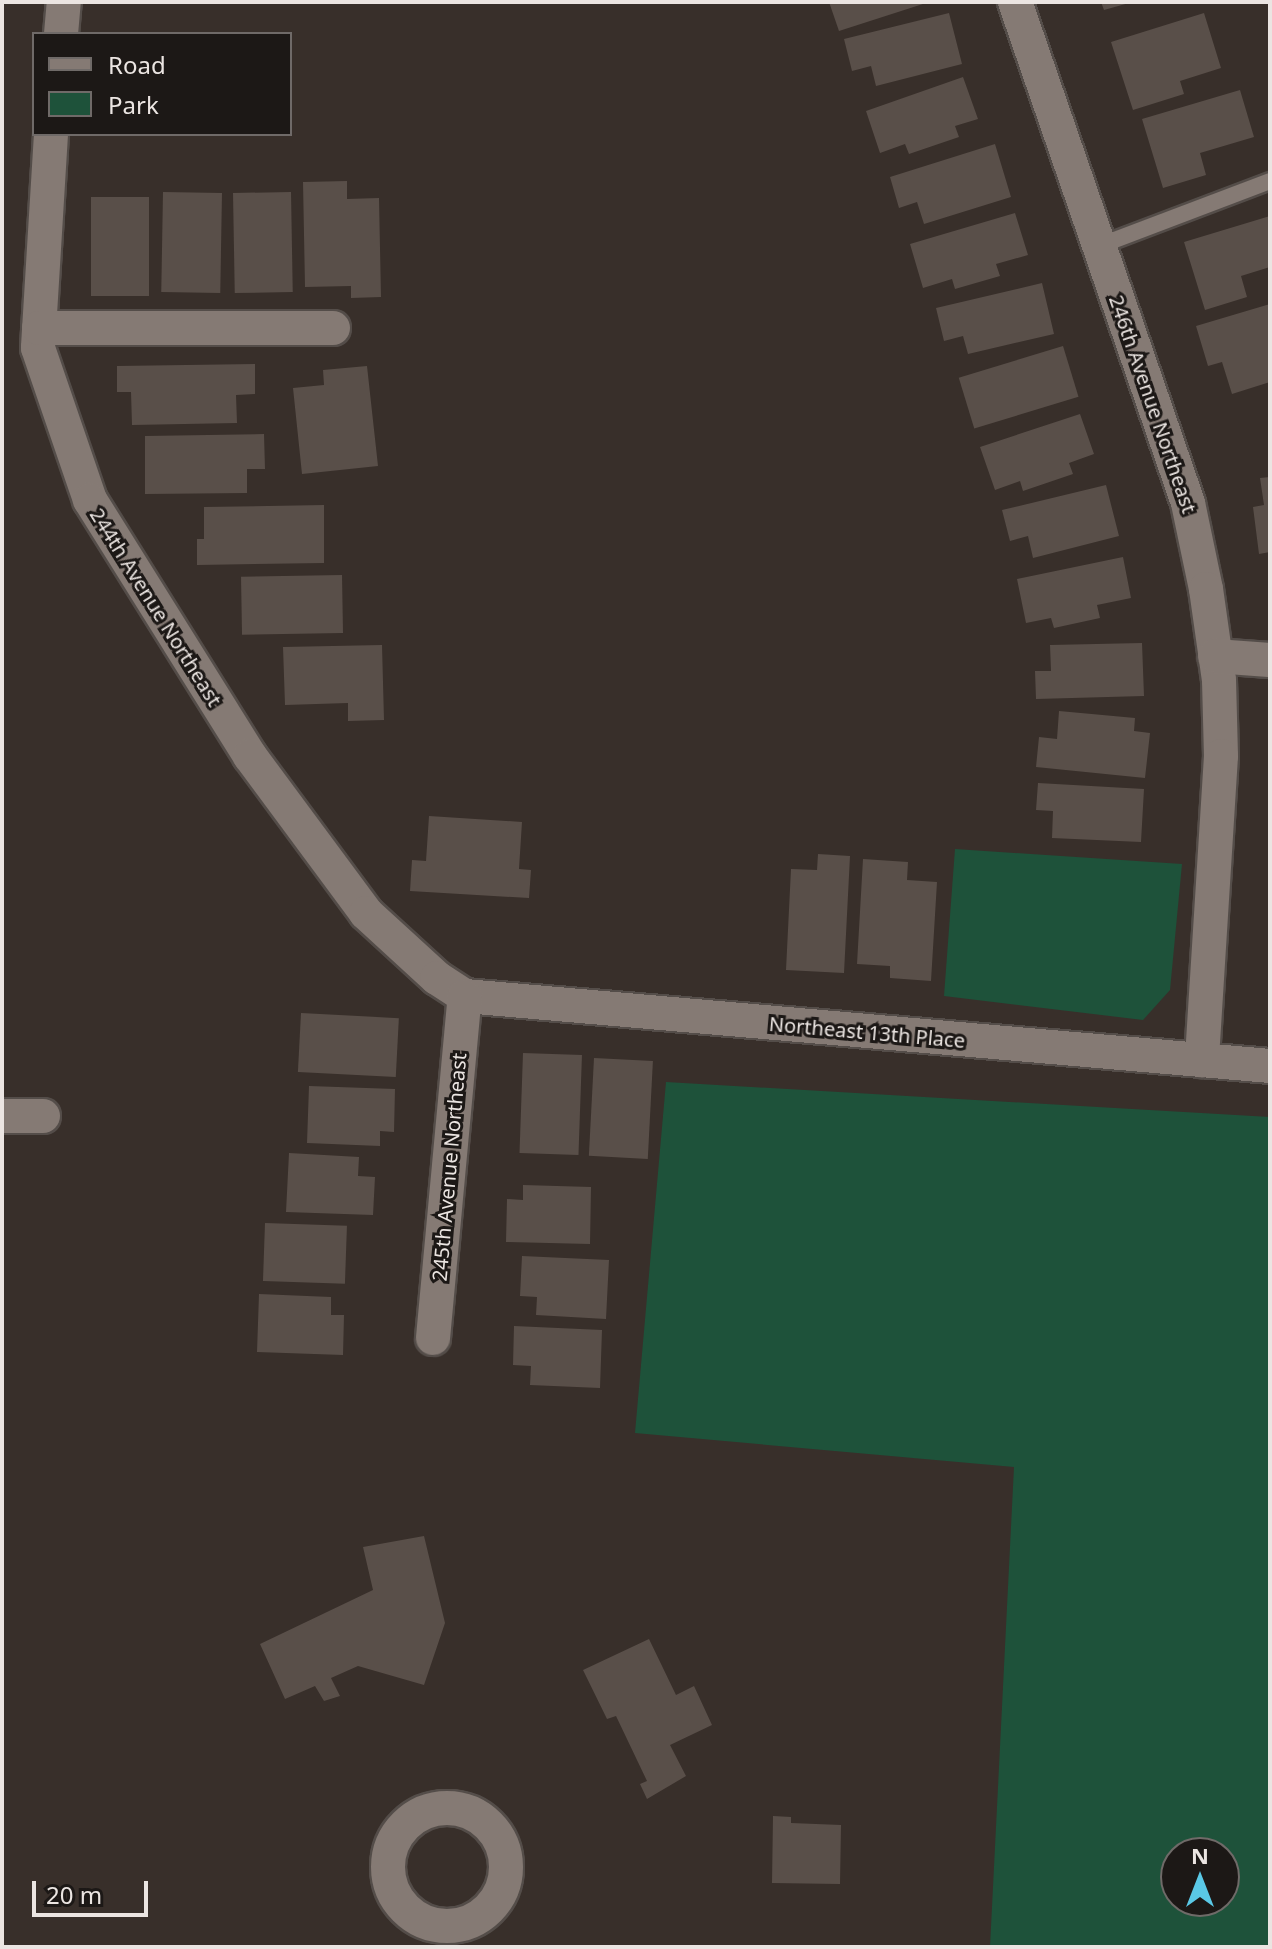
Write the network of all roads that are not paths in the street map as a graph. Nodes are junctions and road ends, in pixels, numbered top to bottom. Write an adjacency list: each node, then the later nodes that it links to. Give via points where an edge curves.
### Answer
1 (64, 2): 3 (street)
2 (1015, 2): 6 (street, 246th Avenue Northeast)
3 (61, 32)
4 (51, 136): 7 (street, 244th Avenue Northeast)
5 (1270, 181): 6 (lane)
6 (1099, 246): 9 (street, 246th Avenue Northeast, via 1188,503)
7 (39, 328): 8 (street); 11 (street, 244th Avenue Northeast, via 38,348 90,500 250,756 366,913 437,978)
8 (333, 328)
9 (1215, 656): 10 (street); 12 (street, 246th Avenue Northeast, via 1221,756)
10 (1270, 660)
11 (465, 996): 12 (street, Northeast 13th Place); 16 (street, 245th Avenue Northeast)
12 (1202, 1060): 13 (street, Northeast 13th Place)
13 (1270, 1066)
14 (2, 1116): 15 (street)
15 (43, 1116)
16 (433, 1338)

